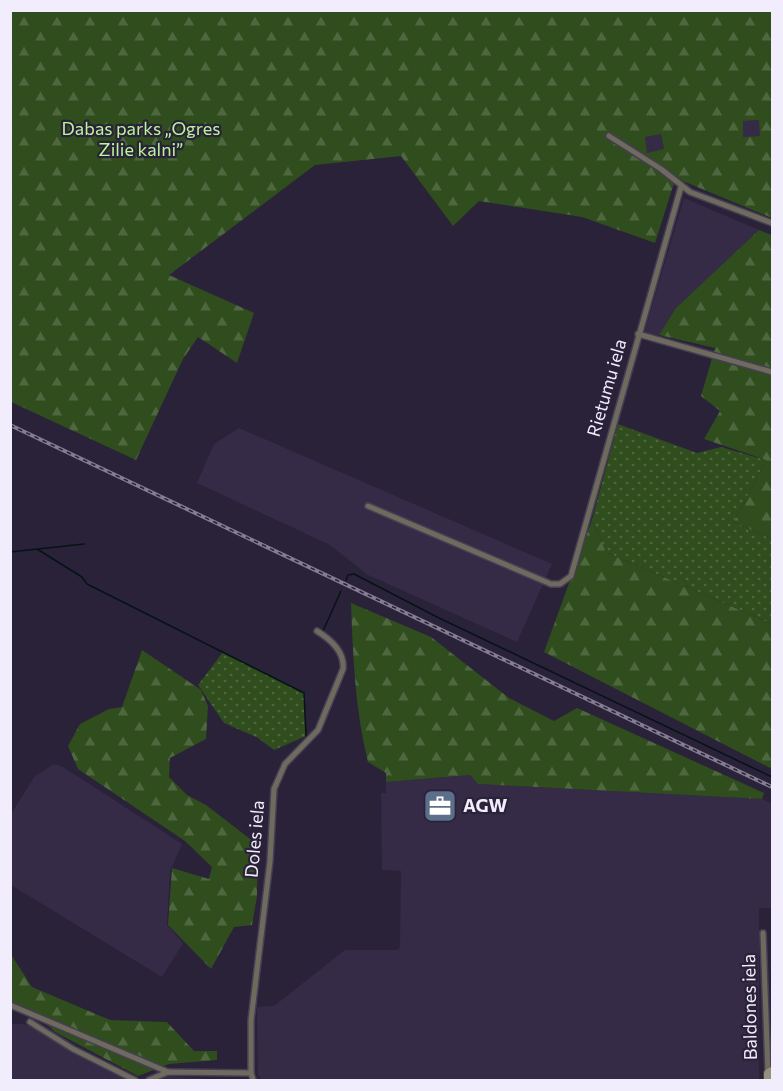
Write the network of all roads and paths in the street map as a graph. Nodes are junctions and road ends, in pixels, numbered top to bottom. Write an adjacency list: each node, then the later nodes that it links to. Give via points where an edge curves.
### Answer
1 (609, 136): 2 (street, via 661,169)
2 (681, 187): 3 (street, via 736,212); 4 (street, Rietumu iela)
3 (772, 223)
4 (638, 334): 5 (street); 6 (street, Rietumu iela, via 571,576 560,584 551,584)
5 (772, 372)
6 (368, 506)
7 (317, 632): 12 (street, Doles iela, via 336,647 344,669 318,730 287,762 275,784 270,861 250,1020)
8 (763, 933): 13 (street, Baldones iela)
9 (10, 1005): 11 (street)
10 (30, 1022): 14 (street)
11 (168, 1072): 12 (street); 15 (street)
12 (251, 1072): 16 (street, Doles iela)
13 (769, 1075)
14 (135, 1080)
15 (149, 1080)
16 (253, 1080)

